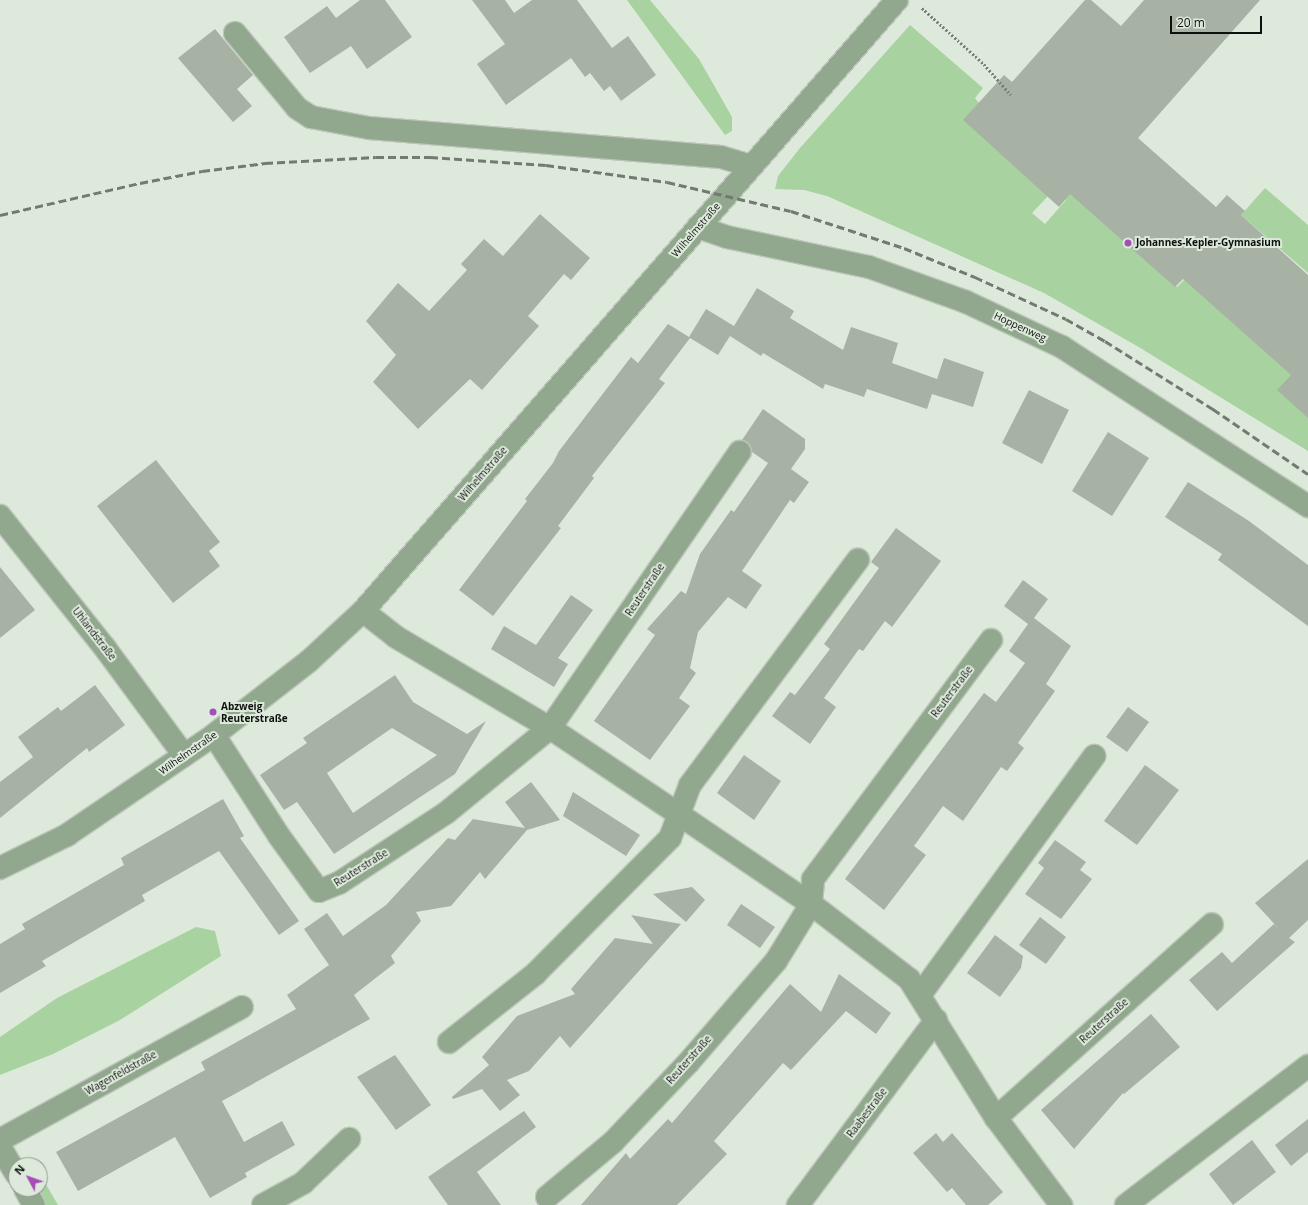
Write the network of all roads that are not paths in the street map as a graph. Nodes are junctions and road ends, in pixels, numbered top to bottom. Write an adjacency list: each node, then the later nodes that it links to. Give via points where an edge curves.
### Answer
1 (896, 0): 3 (street, Wilhelmstraße)
2 (235, 33): 3 (street, via 297,108 310,118 369,128 721,157)
3 (751, 166): 4 (street, Wilhelmstraße)
4 (698, 227): 6 (street, Hoppenweg, via 727,237 875,269 966,302 1062,347); 9 (street, Wilhelmstraße)
5 (740, 452): 11 (street, Reuterstraße)
6 (1308, 506)
7 (0, 516): 13 (street, Uhlandstraße, via 105,648)
8 (858, 560): 15 (street, via 690,785)
9 (363, 611): 11 (street, via 396,637); 12 (street, Wilhelmstraße, via 309,661)
10 (991, 640): 17 (street, Reuterstraße, via 813,879)
11 (550, 728): 12 (street, Reuterstraße, via 446,813 340,883 320,891 279,836); 15 (street)
12 (214, 735): 13 (street, Wilhelmstraße)
13 (184, 755): 16 (street, Wilhelmstraße, via 67,835)
14 (1094, 756): 19 (street)
15 (680, 815): 17 (street); 22 (street, via 670,838 535,974)
16 (0, 868)
17 (811, 904): 19 (street, via 909,980); 29 (street, Reuterstraße, via 776,961 688,1063 613,1142)
18 (1212, 924): 24 (street, Reuterstraße)
19 (920, 995): 21 (street)
20 (242, 1007): 26 (street, Wagenfeldstraße)
21 (936, 1020): 24 (street); 31 (street, Raabestraße)
22 (449, 1042)
23 (1308, 1066): 33 (street)
24 (996, 1118): 32 (street)
25 (350, 1139): 30 (street, via 303,1183)
26 (0, 1140)
27 (0, 1147): 28 (street)
28 (8, 1160)
29 (547, 1197)
30 (263, 1205)
31 (798, 1205)
32 (1061, 1205)
33 (1126, 1205)

